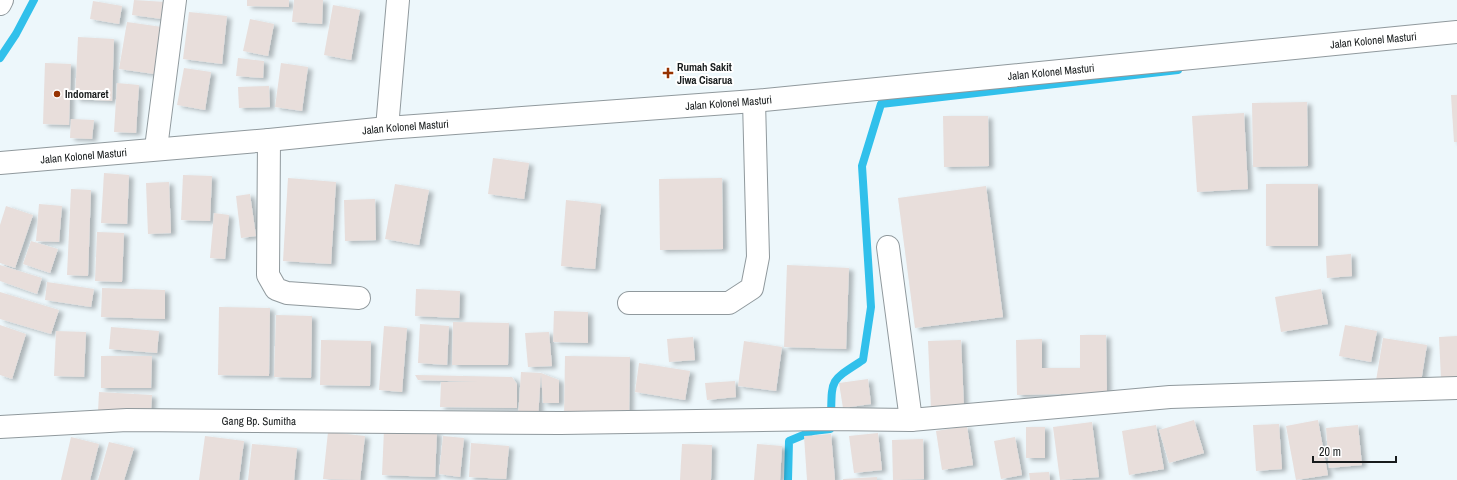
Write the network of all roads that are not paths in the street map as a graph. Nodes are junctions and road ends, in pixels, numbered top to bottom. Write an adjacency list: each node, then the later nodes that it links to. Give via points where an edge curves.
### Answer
1 (2, 0): 4 (street)
2 (175, 0): 9 (street)
3 (398, 0): 7 (street)
4 (0, 4)
5 (1457, 32): 6 (street, Jalan Kolonel Masturi)
6 (754, 101): 7 (street, Jalan Kolonel Masturi); 13 (street, via 758,257 752,288 729,303)
7 (387, 128): 8 (street, Jalan Kolonel Masturi)
8 (269, 140): 9 (street, Jalan Kolonel Masturi); 12 (street, via 268,275 276,289 287,293)
9 (156, 148): 10 (street, Jalan Kolonel Masturi)
10 (0, 163)
11 (888, 246): 15 (street)
12 (358, 298)
13 (628, 303)
14 (1457, 388): 15 (street, Gang Bp. Sumitha, via 1170,397)
15 (911, 420): 16 (street, Gang Bp. Sumitha, via 518,423 127,420)
16 (0, 428)

